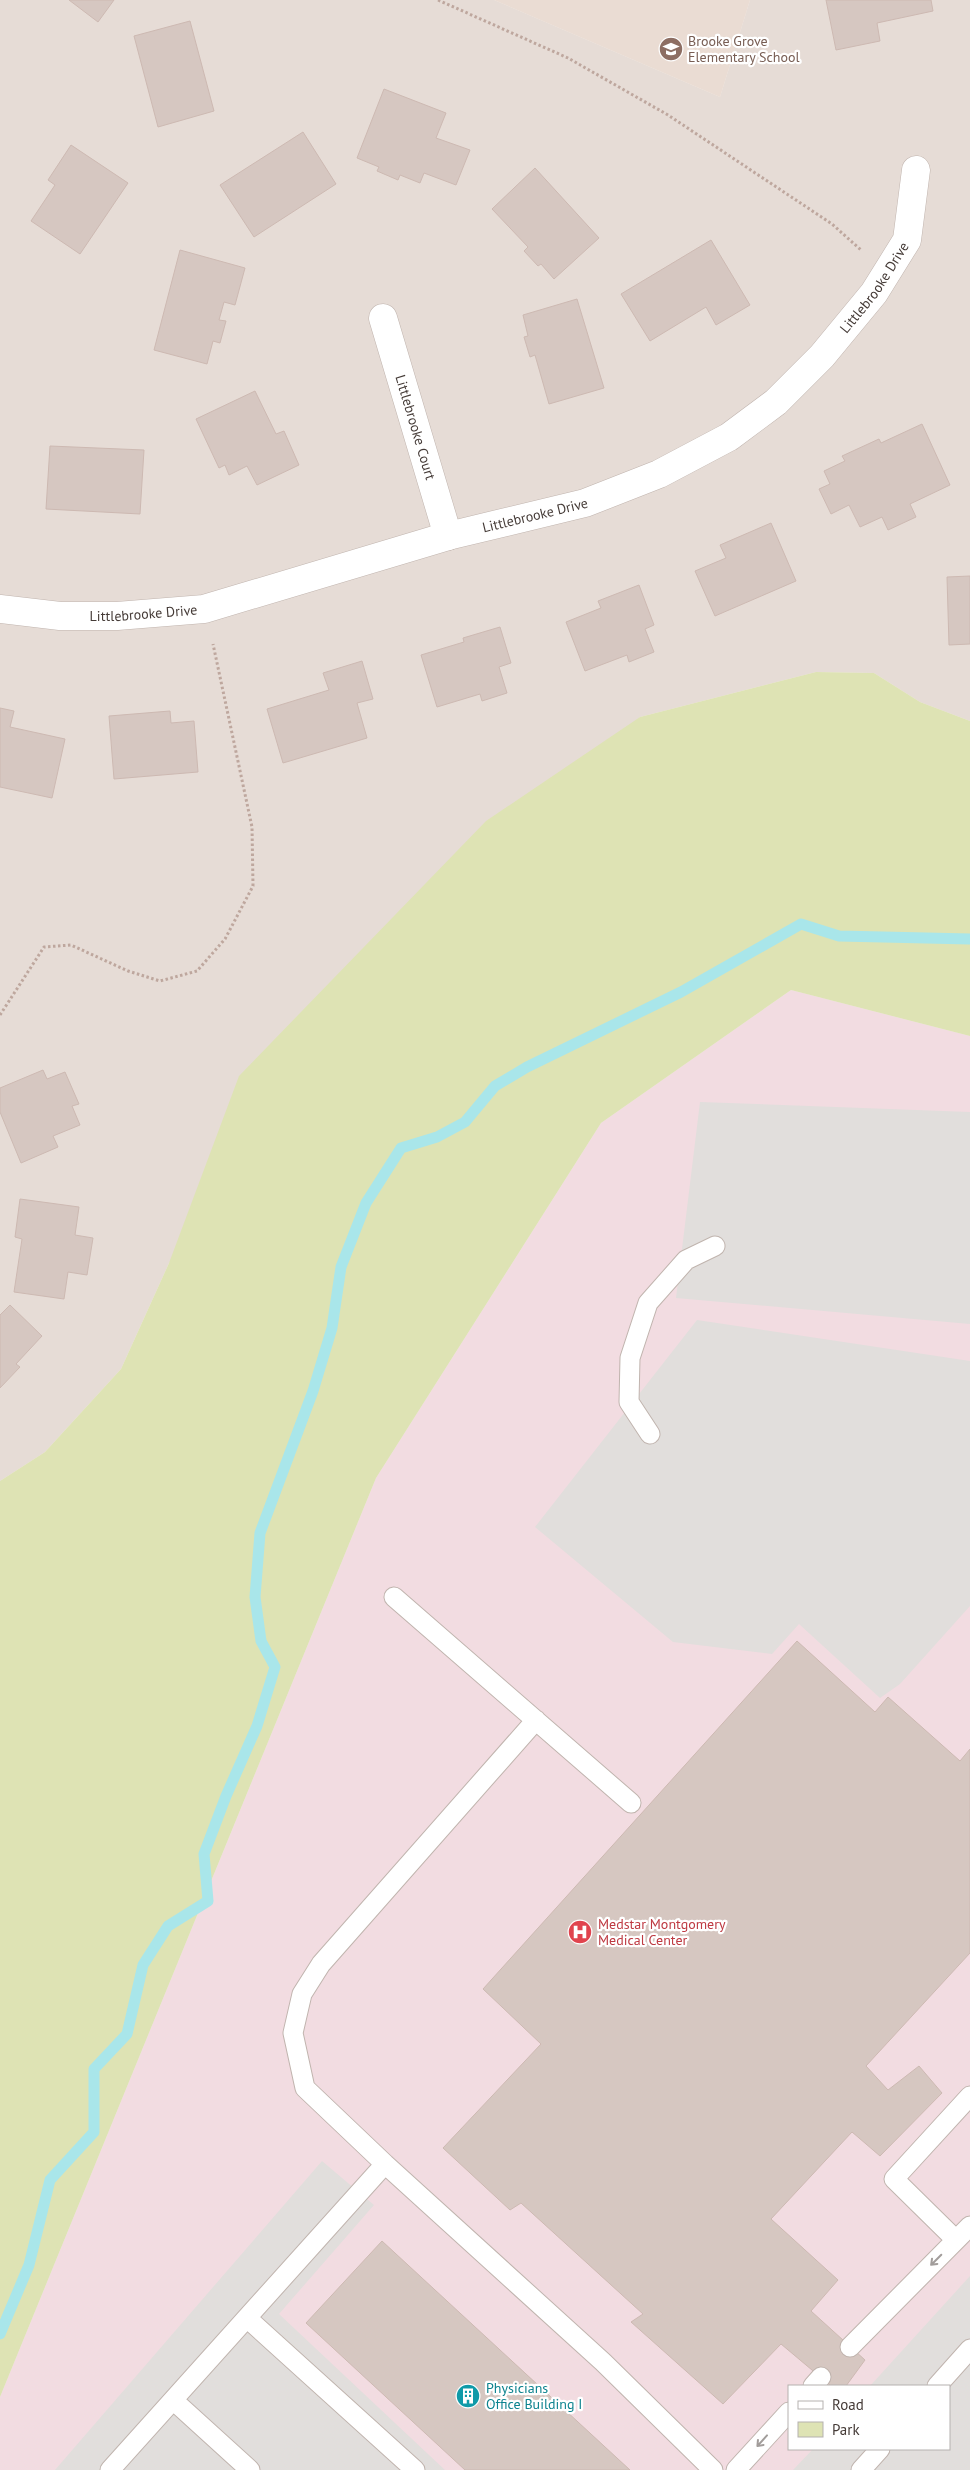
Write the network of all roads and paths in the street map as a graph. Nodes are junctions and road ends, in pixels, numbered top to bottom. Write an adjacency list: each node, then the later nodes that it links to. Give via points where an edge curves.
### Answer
1 (438, 0): 3 (path, via 568,58 668,115 832,224)
2 (916, 170): 3 (street, Littlebrooke Drive, via 907,240)
3 (886, 273): 5 (street, Littlebrooke Drive, via 874,293 822,356 776,402 730,437 659,474 585,503)
4 (383, 318): 5 (street, Littlebrooke Court)
5 (448, 536): 6 (street, Littlebrooke Drive, via 204,609 117,616 60,616)
6 (0, 609)
7 (213, 644): 8 (path, via 252,828 253,886 225,939 197,971 160,982 71,945 44,947)
8 (0, 1015)
9 (715, 1246): 10 (lane, via 686,1260 648,1303 630,1358 629,1402)
10 (650, 1434)
11 (394, 1597): 12 (lane)
12 (536, 1720): 13 (lane); 15 (lane, via 321,1964 302,1994 293,2033 305,2088)
13 (631, 1803)
14 (970, 2096): 17 (lane, via 894,2179)
15 (385, 2164): 18 (lane); 28 (lane, via 603,2362)
16 (970, 2226): 17 (lane)
17 (956, 2240): 19 (lane, one-way to 19)
18 (247, 2318): 22 (lane); 27 (lane)
19 (850, 2347)
20 (970, 2349): 21 (lane)
21 (937, 2385)
22 (173, 2400): 25 (lane); 26 (lane)
23 (788, 2413): 29 (lane, one-way to 29)
24 (879, 2450): 30 (lane)
25 (110, 2470)
26 (250, 2470)
27 (415, 2470)
28 (713, 2470)
29 (736, 2470)
30 (861, 2470)

